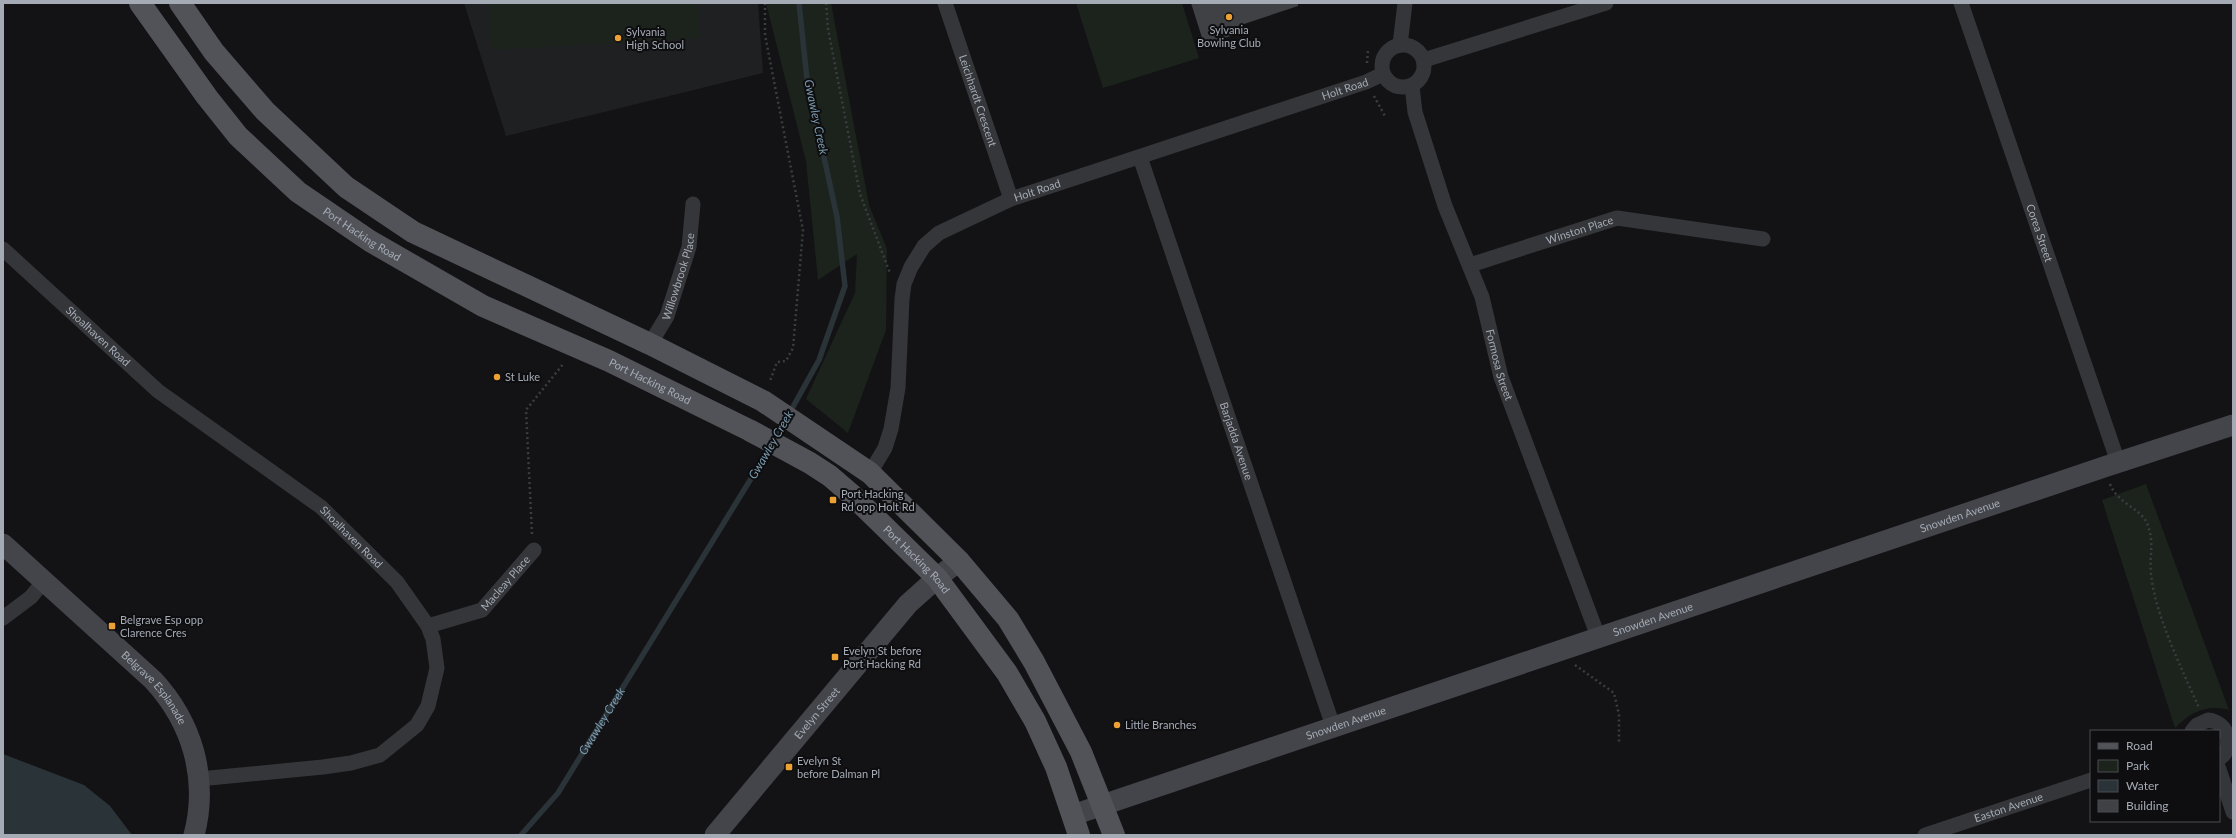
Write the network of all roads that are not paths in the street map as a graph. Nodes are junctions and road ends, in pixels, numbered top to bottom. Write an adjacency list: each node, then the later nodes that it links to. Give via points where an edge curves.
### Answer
1 (140, 3): 24 (main road, Port Hacking Road, via 238,136 298,192 370,241 483,306 576,347 748,430 810,463 852,495)
2 (180, 3): 17 (main road, via 214,52 265,111 346,187 413,232)
3 (945, 3): 12 (street, Leichhardt Crescent)
4 (1405, 3): 7 (street)
5 (1606, 3): 8 (street)
6 (1961, 3): 19 (street, Corea Street)
7 (1400, 45): 8 (street, via 1417,50); 9 (street, via 1394,47 1382,61)
8 (1424, 60): 10 (street, via 1424,73)
9 (1383, 74): 10 (street, via 1395,86); 11 (street, Holt Road, via 1366,82)
10 (1412, 86): 16 (street, Formosa Street, via 1415,112 1445,206)
11 (1140, 157): 12 (street, Holt Road); 29 (street, Barjadda Avenue)
12 (1011, 199): 20 (street, Holt Road, via 939,233 924,246 910,267 902,299 898,388 891,429 885,448)
13 (693, 204): 17 (street, Willowbrook Place, via 689,247 667,316)
14 (1764, 239): 16 (street, Winston Place, via 1616,218)
15 (3, 249): 27 (street, Shoalhaven Road, via 158,391 321,507 397,582)
16 (1470, 265): 28 (street, Formosa Street, via 1482,297 1501,377)
17 (650, 344): 20 (main road, via 767,391 815,434)
18 (2233, 425): 19 (street, Snowden Avenue)
19 (2111, 464): 28 (street, Snowden Avenue)
20 (870, 473): 23 (main road)
21 (3, 544): 25 (street, Belgrave Esplanade)
22 (534, 550): 27 (street, Macleay Place, via 482,610)
23 (958, 561): 24 (street, Evelyn Street); 36 (main road, via 1008,619 1034,662 1081,752)
24 (937, 578): 38 (main road, Port Hacking Road, via 1006,673 1035,720 1056,767); 40 (street, Evelyn Street, via 908,604)
25 (44, 581): 26 (street, via 31,597); 34 (street, Belgrave Esplanade, via 167,695 187,729)
26 (3, 618)
27 (428, 626): 34 (street, Shoalhaven Road, via 437,668 428,706 417,725 380,755 323,767)
28 (1599, 639): 29 (street, Snowden Avenue)
29 (1333, 726): 36 (street, Snowden Avenue)
30 (2197, 726): 31 (street, via 2208,720 2219,723)
31 (2231, 735): 32 (street, via 2229,747)
32 (2220, 758)
33 (2220, 771): 37 (street)
34 (199, 778): 39 (street, Belgrave Esplanade, via 199,811)
35 (2090, 780): 42 (street, Easton Avenue)
36 (1103, 805): 38 (street, Snowden Avenue); 41 (main road)
37 (2233, 812)
38 (1076, 825)
39 (194, 835)
40 (715, 835)
41 (1114, 835)
42 (1925, 835)

